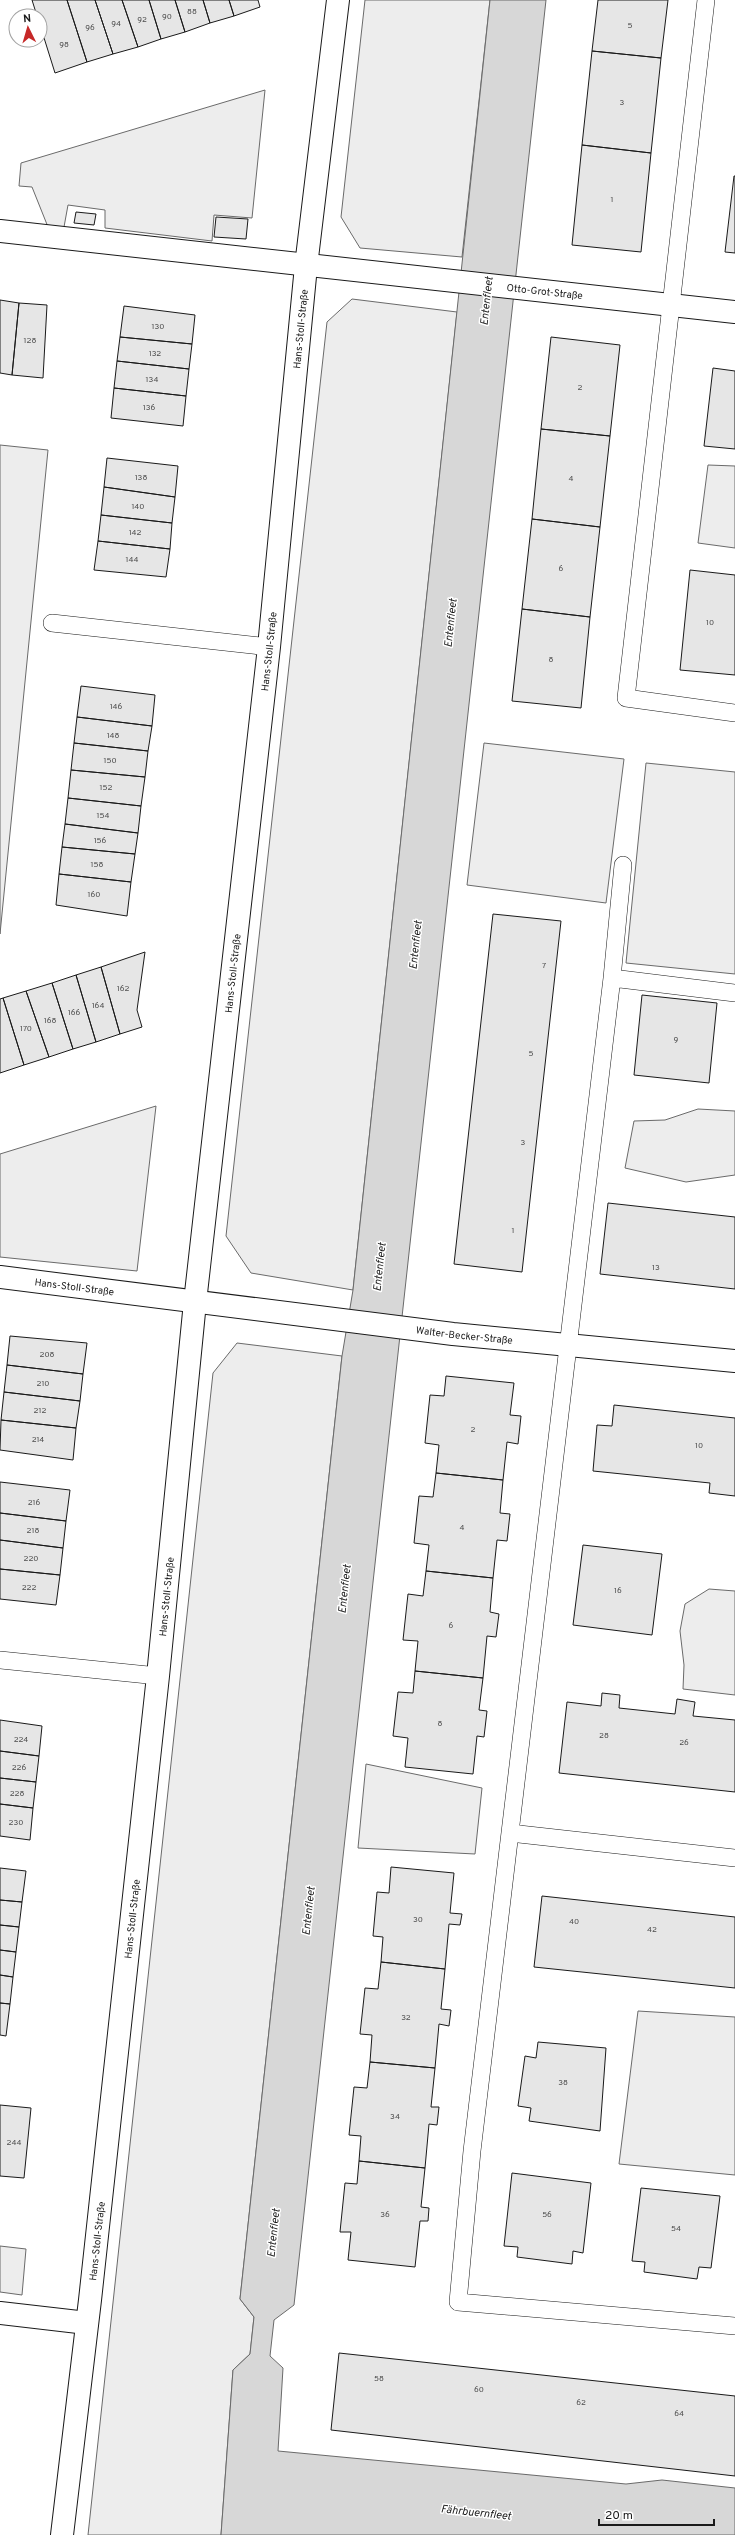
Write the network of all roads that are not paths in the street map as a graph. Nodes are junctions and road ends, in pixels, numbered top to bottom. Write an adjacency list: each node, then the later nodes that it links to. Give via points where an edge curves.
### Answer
1 (338, 0): 4 (street, Hans-Stoll-Straße)
2 (706, 0): 5 (lane)
3 (0, 231): 4 (street, Otto-Grot-Straße)
4 (306, 266): 5 (street, Otto-Grot-Straße); 8 (street, Hans-Stoll-Straße)
5 (672, 305): 6 (street, Otto-Grot-Straße); 9 (lane, via 626,698)
6 (735, 312)
7 (52, 623): 8 (lane)
8 (269, 647): 14 (street, Hans-Stoll-Straße)
9 (735, 713)
10 (623, 865): 11 (lane)
11 (612, 978): 12 (lane); 15 (lane)
12 (735, 993)
13 (0, 1277): 14 (street, Hans-Stoll-Straße)
14 (196, 1302): 15 (street, Walter-Becker-Straße, via 453,1334); 18 (street, Hans-Stoll-Straße)
15 (568, 1345): 16 (street, Walter-Becker-Straße); 19 (lane)
16 (735, 1361)
17 (0, 1660): 18 (lane)
18 (158, 1676): 22 (street, Hans-Stoll-Straße)
19 (510, 1833): 20 (lane); 23 (lane, via 472,2151 458,2302)
20 (735, 1858)
21 (0, 2313): 22 (street)
22 (87, 2323): 24 (street, Hans-Stoll-Straße)
23 (735, 2326)
24 (62, 2535)

